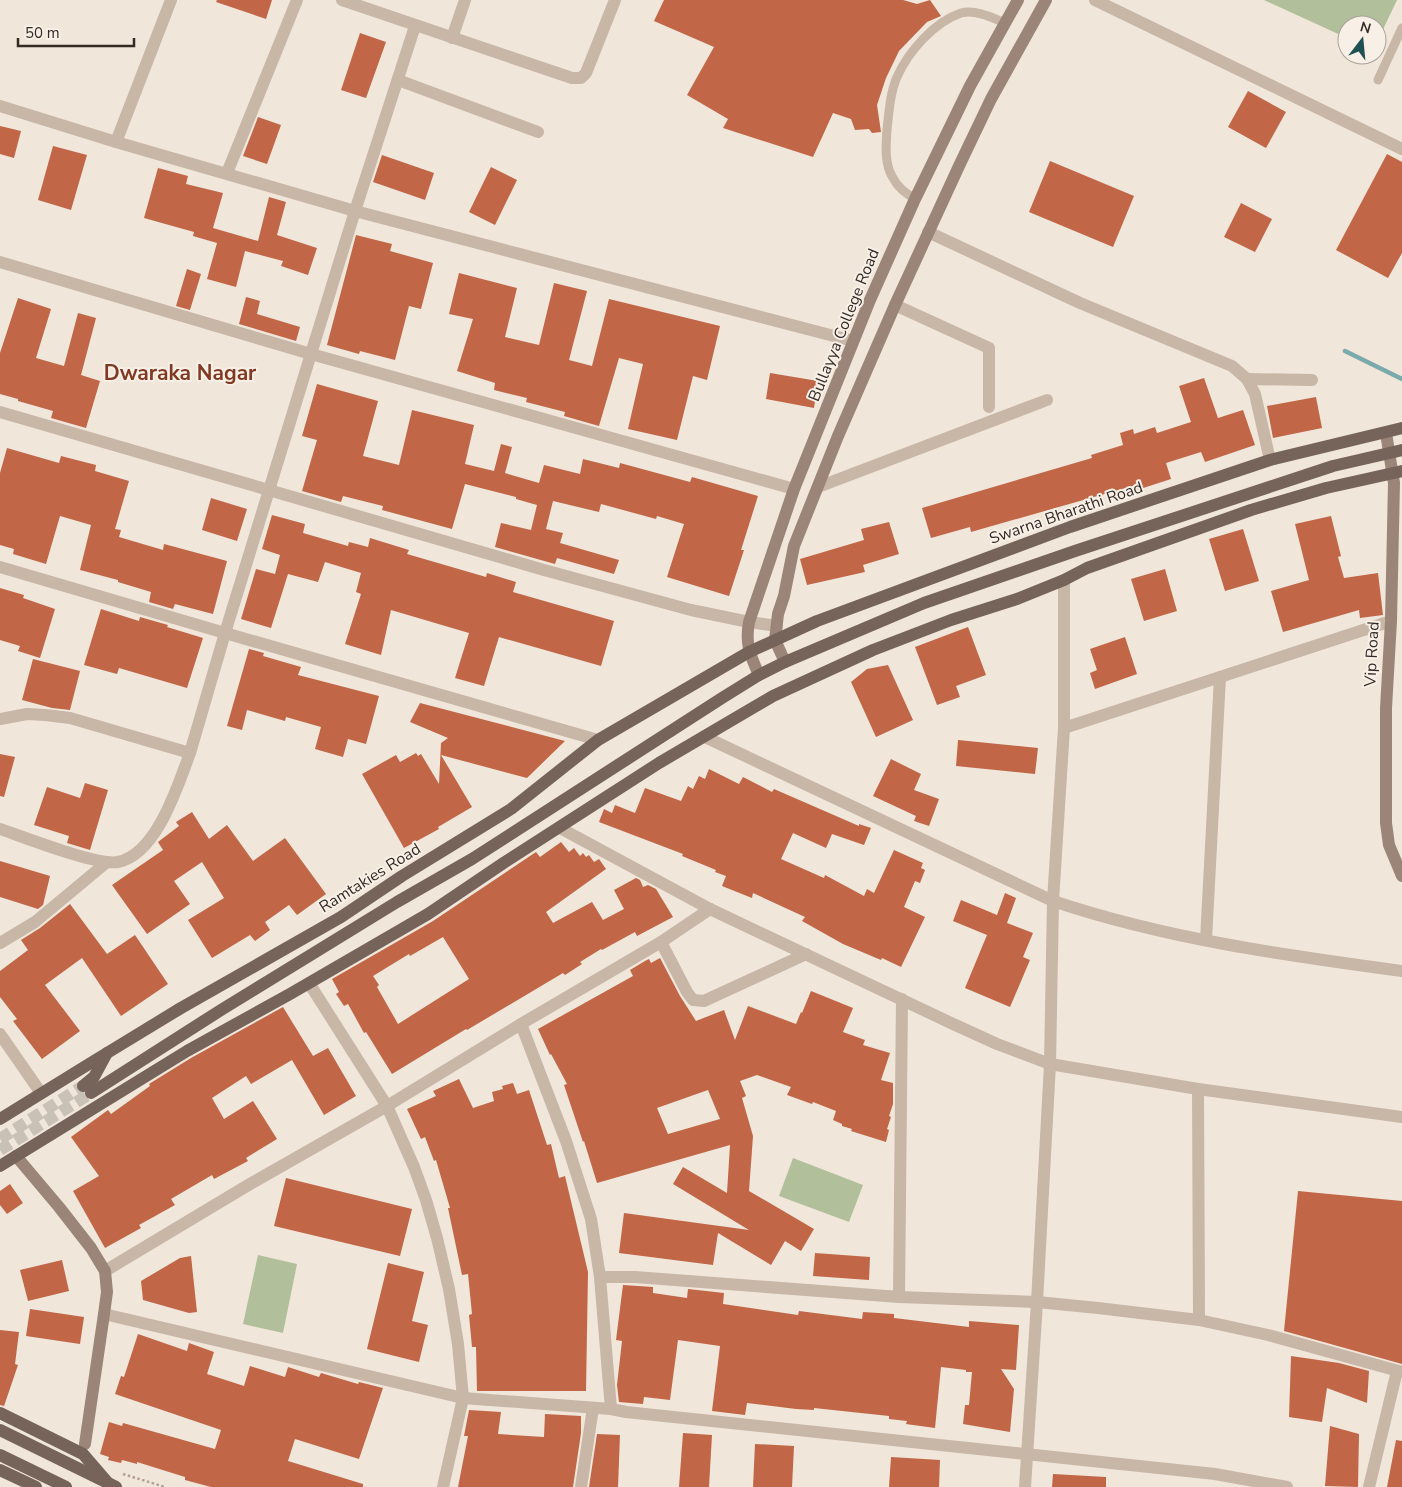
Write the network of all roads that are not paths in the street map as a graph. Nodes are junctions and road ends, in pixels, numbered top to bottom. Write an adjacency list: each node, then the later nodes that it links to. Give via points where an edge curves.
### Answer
1 (171, 0): 17 (street)
2 (297, 0): 19 (street)
3 (342, 0): 10 (street)
4 (465, 0): 12 (street)
5 (614, 0): 12 (street, via 586,74 581,78 572,78)
6 (1018, 0): 9 (main road, Bullayya College Road)
7 (1046, 0): 22 (main road, via 991,99)
8 (1095, 0): 18 (street)
9 (1005, 23): 20 (main road, Bullayya College Road); 20 (lane, via 988,16 962,13 945,21 918,46 897,77 891,96 886,160 896,183)
10 (415, 26): 12 (street); 13 (street)
11 (1402, 28): 14 (lane)
12 (452, 38)
13 (398, 80): 16 (street); 21 (street)
14 (1378, 80)
15 (0, 106): 17 (street)
16 (538, 132)
17 (116, 142): 19 (street)
18 (1402, 148)
19 (227, 173): 21 (street)
20 (915, 199): 25 (main road, Bullayya College Road)
21 (354, 211): 25 (street); 26 (street)
22 (928, 232): 24 (main road); 27 (street, via 1080,303 1232,366)
23 (0, 262): 26 (street)
24 (895, 305): 30 (street, via 989,348); 38 (main road)
25 (853, 341): 39 (main road, Bullayya College Road)
26 (311, 354): 39 (street); 40 (street)
27 (1247, 379): 28 (street); 36 (street, via 1255,394)
28 (1312, 380)
29 (1047, 400): 38 (street)
30 (989, 407)
31 (0, 412): 40 (street)
32 (1402, 428): 33 (main road, Swarna Bharathi Road)
33 (1386, 432): 35 (main road, Vip Road); 36 (main road, Swarna Bharathi Road)
34 (1402, 450): 35 (main road)
35 (1389, 453): 37 (main road, Vip Road); 49 (main road, via 1333,466 1030,566 924,603)
36 (1270, 460): 47 (main road, Swarna Bharathi Road, via 1070,527 817,621)
37 (1398, 472): 42 (main road, via 1326,488 1251,510 1088,568); 43 (main road, Vip Road)
38 (818, 487): 45 (main road, via 794,546)
39 (794, 490): 44 (main road, Bullayya College Road)
40 (268, 491): 44 (street, via 657,601); 46 (street)
41 (0, 567): 46 (street)
42 (1064, 580): 53 (street); 54 (main road, via 873,650 774,696)
43 (1390, 620): 51 (street); 60 (main road, Vip Road, via 1386,823 1389,845)
44 (748, 622): 45 (street); 48 (main road, Bullayya College Road)
45 (777, 626): 47 (main road)
46 (225, 633): 55 (street); 56 (street)
47 (775, 640): 48 (main road, Swarna Bharathi Road); 49 (main road)
48 (749, 652): 50 (main road, Bullayya College Road); 55 (main road, Ramtakies Road)
49 (786, 662): 50 (main road)
50 (759, 675): 74 (main road, via 472,859)
51 (1220, 677): 53 (street); 63 (street)
52 (0, 719): 56 (street, via 27,714 70,718)
53 (1064, 728): 61 (street)
54 (705, 737): 57 (main road); 61 (street)
55 (598, 740): 72 (main road, Ramtakies Road, via 511,809 341,916)
56 (190, 753): 59 (street, via 174,798 154,834 129,858)
57 (560, 828): 62 (street); 68 (main road, via 428,914)
58 (0, 830): 59 (street)
59 (107, 862): 65 (street, via 35,922)
60 (1402, 876)
61 (1053, 901): 63 (street, via 1098,916); 73 (street)
62 (710, 910): 64 (street); 66 (street)
63 (1206, 940): 67 (street, via 1292,956)
64 (661, 942): 66 (street, via 686,992 693,1000 704,1001); 70 (street)
65 (0, 943)
66 (806, 954): 69 (street)
67 (1402, 970)
68 (309, 983): 76 (main road); 78 (street)
69 (902, 999): 73 (street, via 982,1037); 85 (street)
70 (521, 1024): 78 (street); 84 (street, via 566,1141 591,1218)
71 (0, 1034): 77 (street)
72 (107, 1053): 74 (main road, via 87,1089); 77 (main road, Ramtakies Road)
73 (1050, 1064): 75 (street); 86 (street)
74 (114, 1078): 76 (main road)
75 (1198, 1089): 79 (street); 88 (street)
76 (122, 1090): 81 (main road)
77 (41, 1093): 80 (main road, Ramtakies Road)
78 (387, 1106): 83 (street); 90 (street, via 414,1167 437,1238 458,1344)
79 (1402, 1117)
80 (0, 1120)
81 (16, 1156): 82 (main road); 83 (main road, via 60,1207)
82 (0, 1166)
83 (105, 1272): 87 (main road)
84 (600, 1277): 85 (street, via 644,1277); 92 (street)
85 (899, 1297): 86 (street)
86 (1037, 1302): 88 (street); 96 (street)
87 (104, 1314): 90 (street); 95 (main road)
88 (1199, 1320): 89 (street, via 1268,1335)
89 (1400, 1372): 106 (street)
90 (463, 1398): 91 (street); 102 (street)
91 (593, 1408): 92 (street); 103 (street)
92 (611, 1409): 96 (street)
93 (0, 1413): 100 (main road, via 84,1454)
94 (0, 1430): 100 (main road)
95 (85, 1444)
96 (1026, 1453): 104 (street); 105 (street, via 1214,1474)
97 (0, 1455): 99 (main road)
98 (0, 1470): 101 (main road)
99 (62, 1485)
100 (112, 1485)
101 (36, 1487)
102 (443, 1487)
103 (581, 1487)
104 (1025, 1487)
105 (1287, 1487)
106 (1369, 1487)

